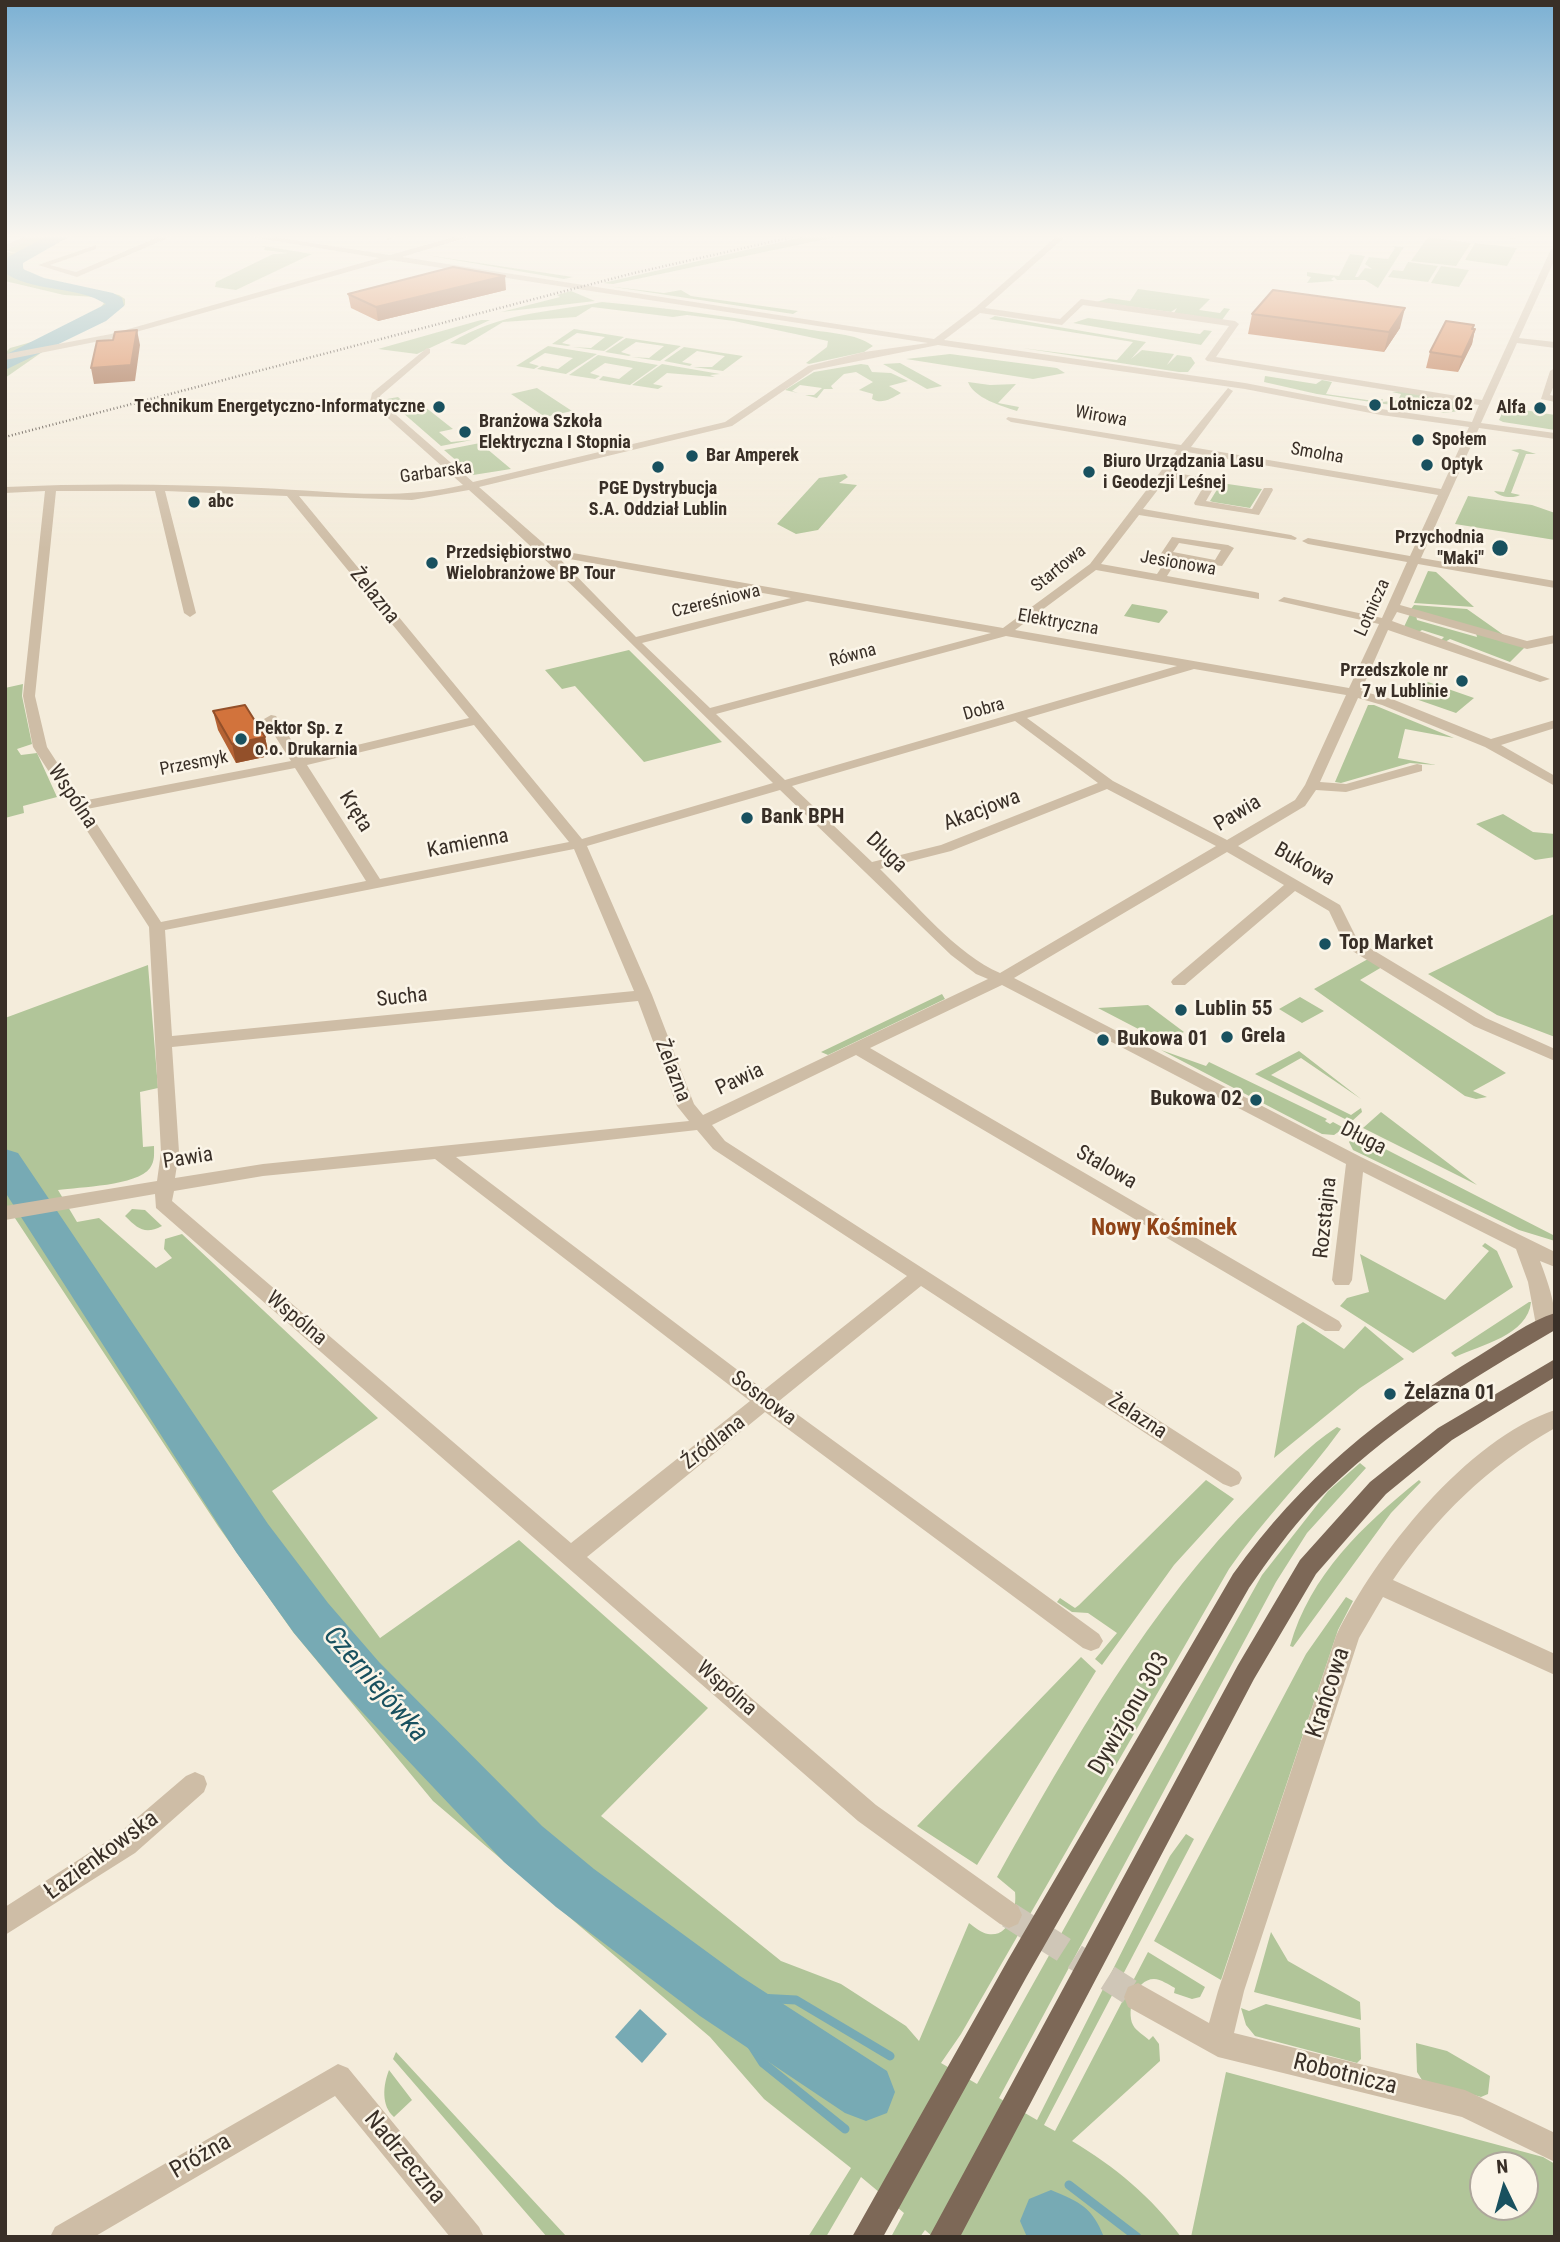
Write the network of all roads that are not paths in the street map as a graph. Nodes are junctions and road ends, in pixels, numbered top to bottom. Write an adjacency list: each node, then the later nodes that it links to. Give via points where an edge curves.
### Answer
1 (93, 340): 12 (street)
2 (879, 340): 11 (street, via 888,347)
3 (903, 340): 8 (street)
4 (908, 340): 8 (street)
5 (940, 340): 8 (street)
6 (1223, 340): 14 (street, via 1209,358)
7 (1514, 340): 9 (street); 20 (street, Lotnicza)
8 (934, 344): 11 (street, Garbarska); 13 (street, Garbarska, via 919,352); 15 (street, via 1022,360)
9 (1555, 345)
10 (426, 351): 29 (street, Długa, via 373,398)
11 (879, 353): 13 (street, Garbarska)
12 (5, 357)
13 (845, 359): 29 (street, Garbarska, via 802,372 729,424)
14 (1260, 368): 17 (street); 20 (street)
15 (1121, 370): 17 (street); 18 (street)
16 (1555, 371): 19 (street, via 1544,397)
17 (1245, 386): 18 (street); 21 (street)
18 (1228, 391): 21 (street); 26 (street, Startowa)
19 (1555, 399)
20 (1484, 403): 23 (street, Lotnicza)
21 (1342, 406): 23 (street, via 1398,419)
22 (1011, 419): 26 (street, Wirowa)
23 (1475, 428): 24 (street); 25 (street); 34 (street, Lotnicza)
24 (1555, 436)
25 (1555, 443)
26 (1184, 449): 27 (street, Startowa); 34 (street, Smolna)
27 (1165, 474): 32 (street, via 1212,482 1199,503 1255,513); 35 (street, Startowa)
28 (51, 487): 30 (street, Garbarska); 31 (street, Garbarska); 68 (street, Wspólna, via 29,696 40,747)
29 (471, 487): 33 (street, Garbarska, via 418,496); 38 (street, Długa)
30 (161, 489): 33 (street, Garbarska); 48 (street)
31 (5, 490)
32 (1268, 490)
33 (290, 492): 59 (street, Żelazna)
34 (1444, 493): 40 (street, Lotnicza)
35 (1137, 511): 36 (street); 41 (street, Startowa)
36 (1291, 538)
37 (1308, 541): 40 (street)
38 (546, 552): 45 (street, Elektryczna); 52 (street, Długa)
39 (1174, 556): 39 (street, via 1218,564 1228,548 1176,539 1166,555); 42 (street)
40 (1414, 560): 43 (street); 47 (street, Lotnicza)
41 (1094, 566): 42 (street, Jesionowa); 50 (street, Startowa)
42 (1160, 579): 44 (street, Jesionowa)
43 (1555, 585)
44 (1255, 596)
45 (809, 597): 50 (street, Elektryczna); 52 (street, Czereśniowa)
46 (1284, 601): 49 (street)
47 (1393, 607): 49 (street, Lotnicza); 51 (street, via 1527,645)
48 (190, 613)
49 (1386, 622): 54 (street); 55 (street, Lotnicza)
50 (1005, 632): 53 (street, Elektryczna); 56 (street, Równa)
51 (1555, 639)
52 (633, 640): 56 (street, Długa)
53 (1194, 665): 55 (street, Elektryczna); 57 (street, Dobra)
54 (1544, 679)
55 (1354, 693): 61 (street, Elektryczna); 66 (street, Lotnicza)
56 (708, 712): 67 (street, Długa)
57 (1019, 718): 65 (street, Bukowa); 67 (street, Dobra)
58 (271, 719): 62 (street, Kręta)
59 (479, 720): 62 (street, Przesmyk); 69 (street, Żelazna)
60 (1555, 724): 61 (street)
61 (1490, 744): 64 (street, Elektryczna)
62 (299, 763): 68 (street, Przesmyk); 72 (street, Kręta)
63 (1417, 768): 66 (street, via 1346,788)
64 (1555, 782)
65 (1108, 784): 70 (street, Bukowa); 71 (street, Akacjowa, via 946,848)
66 (1312, 785): 70 (street, Pawia, via 1300,803)
67 (783, 786): 69 (street, Kamienna); 71 (street, Długa)
68 (79, 806): 74 (street, Wspólna)
69 (579, 845): 72 (street, Kamienna); 77 (street, Żelazna)
70 (1228, 847): 73 (street, Bukowa); 75 (street, Pawia)
71 (868, 867): 75 (street, Długa, via 957,953 982,971)
72 (375, 883): 74 (street, Kamienna)
73 (1294, 884): 76 (street); 80 (street, Bukowa, via 1335,908 1352,944 1480,1022)
74 (157, 927): 78 (street, Wspólna)
75 (1003, 978): 79 (street, Pawia); 83 (street, Długa)
76 (1179, 982)
77 (644, 995): 78 (street, Sucha); 81 (street, Żelazna, via 686,1107)
78 (165, 1042): 84 (street, Wspólna, via 170,1152)
79 (858, 1049): 81 (street, Pawia); 92 (street, Stalowa)
80 (1555, 1056)
81 (698, 1124): 82 (street, Pawia); 89 (street, Żelazna, via 719,1145)
82 (439, 1153): 84 (street, Pawia, via 263,1170); 94 (street, Sosnowa)
83 (1355, 1161): 86 (street, Długa); 90 (street, Rozstajna)
84 (165, 1186): 85 (street, Pawia); 97 (street, Wspólna, via 163,1203 171,1212)
85 (5, 1213)
86 (1524, 1244): 87 (street); 88 (street, Długa); 91 (street)
87 (1555, 1247)
88 (1555, 1260)
89 (920, 1276): 94 (street, Źródlana); 96 (street, Żelazna)
90 (1342, 1280)
91 (1550, 1322): 110 (main road, Dywizjonu 303, via 1370,1439 1302,1499 1274,1534 1205,1643)
92 (1332, 1326)
93 (1555, 1367): 111 (main road, via 1445,1434 1399,1471 1359,1507 1308,1567)
94 (766, 1402): 97 (street, Źródlana); 99 (street, Sosnowa)
95 (1555, 1418): 98 (street, Krańcowa, via 1493,1455 1458,1486)
96 (1231, 1478)
97 (573, 1555): 102 (street, Wspólna, via 867,1813)
98 (1378, 1584): 100 (street); 105 (street, Krańcowa, via 1348,1636)
99 (1091, 1641)
100 (1555, 1665)
101 (195, 1783): 103 (street, Łazienkowska, via 127,1844)
102 (1009, 1915)
103 (5, 1922)
104 (1138, 1997): 105 (street, Robotnicza)
105 (1218, 2043): 107 (street, Robotnicza, via 1465,2104)
106 (338, 2078): 108 (street, Próżna); 109 (street, Nadrzeczna)
107 (1555, 2148)
108 (65, 2237)
109 (469, 2237)
110 (867, 2237)
111 (944, 2237)

